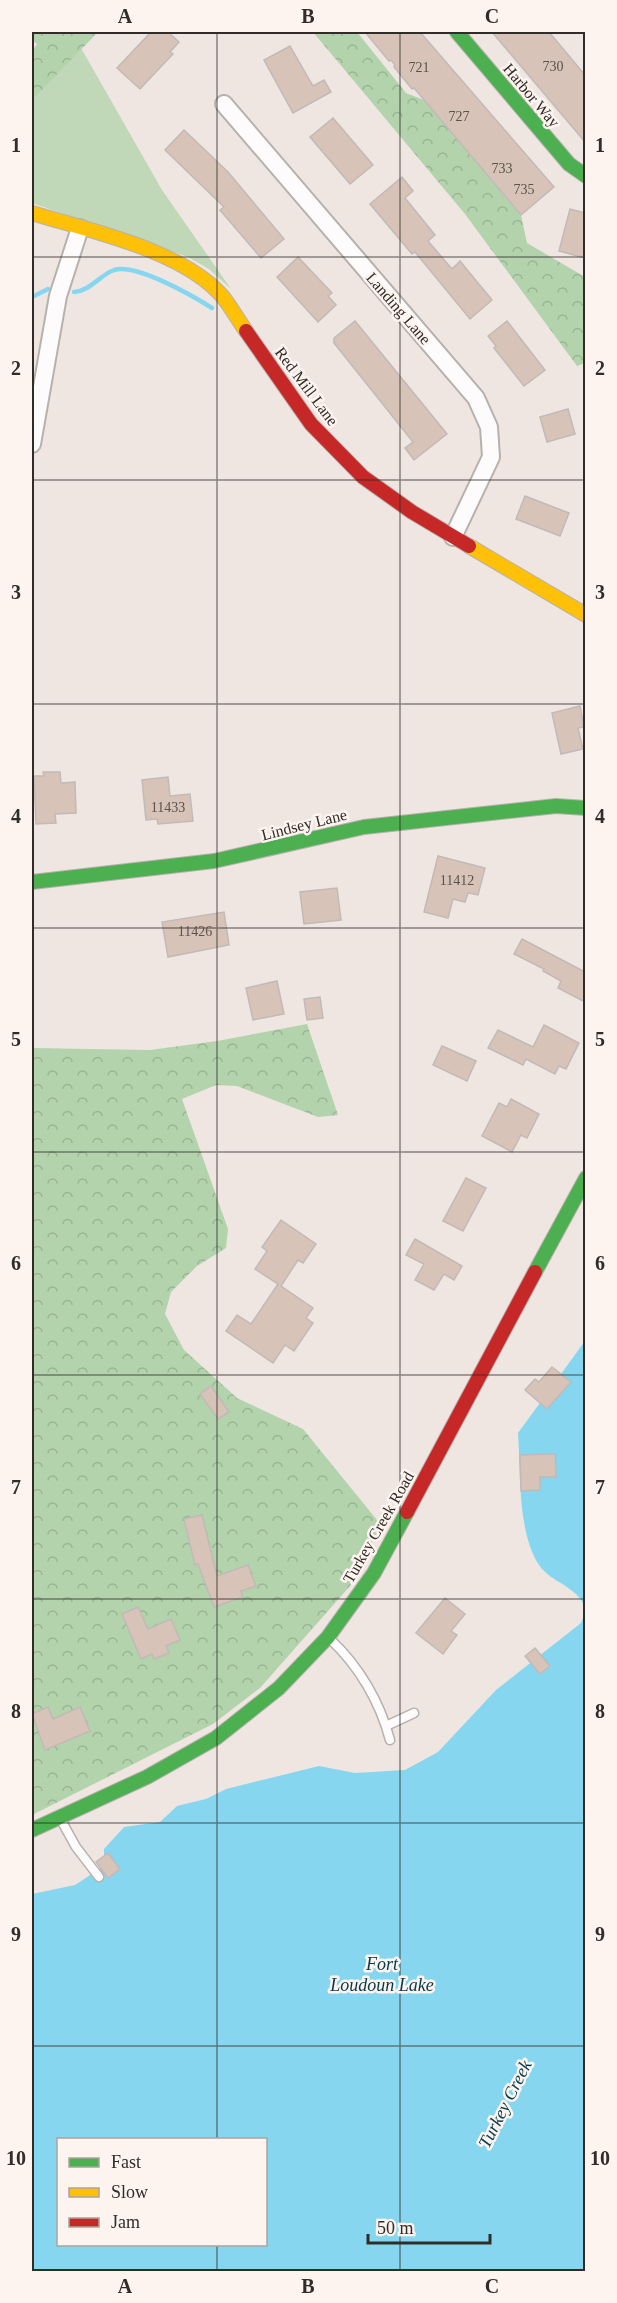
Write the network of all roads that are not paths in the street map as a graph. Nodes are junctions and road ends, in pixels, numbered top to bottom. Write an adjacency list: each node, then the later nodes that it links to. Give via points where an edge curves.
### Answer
1 (457, 32): 3 (street, Harbor Way, via 569,164)
2 (224, 104): 7 (street, Landing Lane, via 476,398 489,427 490,457)
3 (585, 176)
4 (32, 213): 5 (street, Red Mill Lane)
5 (80, 228): 6 (street, via 58,296); 7 (street, Red Mill Lane, via 170,258 194,271 222,296 311,424 363,477)
6 (32, 444)
7 (453, 537): 8 (street, Red Mill Lane)
8 (585, 615)
9 (585, 808): 10 (street, Lindsey Lane, via 556,806 364,827 205,862)
10 (32, 882)
11 (585, 1178): 12 (street, Turkey Creek Road, via 374,1573)
12 (328, 1637): 14 (lane, via 353,1664); 16 (street, Turkey Creek Road, via 279,1688 216,1738 147,1777)
13 (414, 1713): 14 (lane)
14 (386, 1726): 15 (lane)
15 (390, 1740)
16 (59, 1817): 17 (street, Turkey Creek Road); 18 (lane)
17 (32, 1830)
18 (99, 1877)

